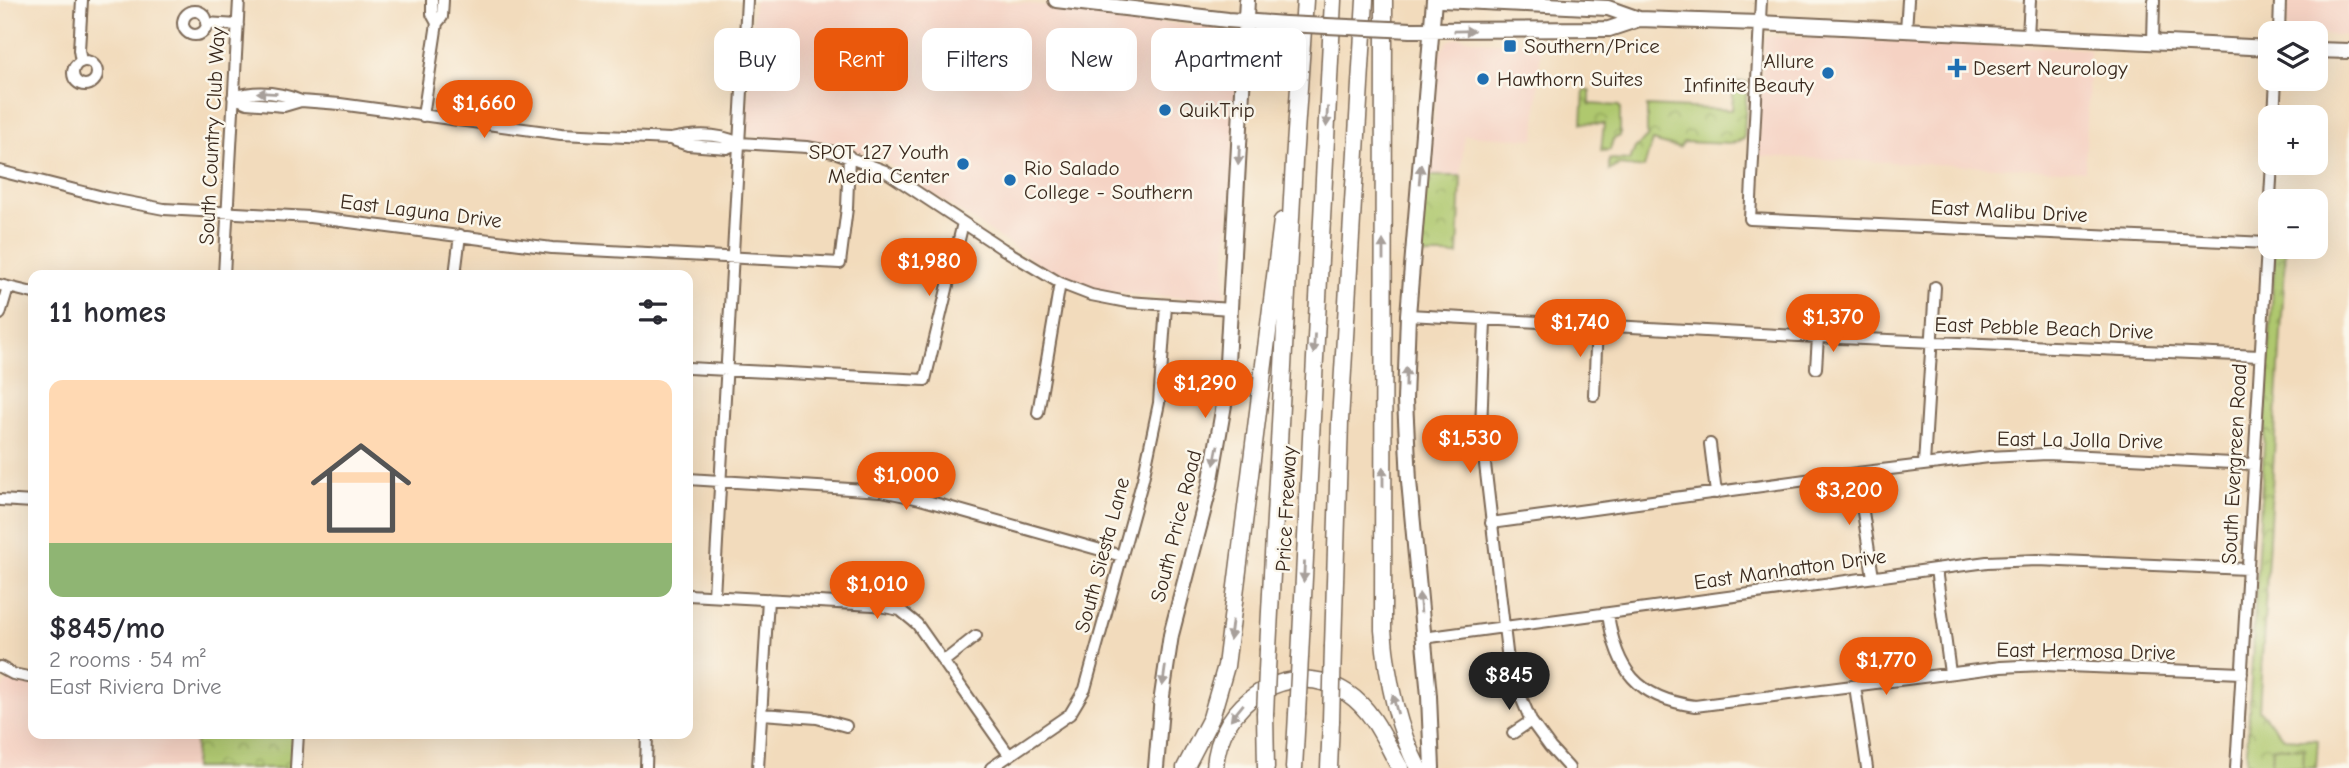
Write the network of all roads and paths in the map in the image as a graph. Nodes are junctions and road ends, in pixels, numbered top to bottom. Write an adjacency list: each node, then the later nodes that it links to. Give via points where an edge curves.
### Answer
1 (82, 0): 33 (street)
2 (239, 0): 25 (street, South Country Club Way)
3 (432, 0): 23 (street)
4 (443, 0): 23 (street)
5 (747, 0): 36 (street)
6 (1056, 0): 20 (main road)
7 (1247, 0): 20 (main road, South Price Road)
8 (1305, 0): 38 (highway)
9 (1333, 0): 108 (highway, Price Freeway, one-way to 108, bridge)
10 (1365, 0): 109 (highway, bridge, via 1340,421)
11 (1384, 0): 111 (highway, one-way to 11, via 1393,699 1383,630)
12 (1434, 0): 27 (main road)
13 (1441, 0): 19 (main road, via 1608,8)
14 (1760, 0): 24 (street)
15 (1908, 0): 26 (street)
16 (2030, 0): 28 (street)
17 (2154, 0): 29 (street)
18 (2280, 0): 21 (street)
19 (1639, 19): 24 (main road); 27 (main road, one-way to 19, via 1609,29)
20 (1246, 21): 27 (main road, bridge); 53 (main road, South Price Road, one-way to 53)
21 (2279, 21)
22 (206, 23): 25 (street)
23 (437, 23): 35 (street)
24 (1759, 23): 26 (main road); 43 (street, East Malibu Drive, via 1750,219)
25 (238, 25): 34 (street, South Country Club Way)
26 (1906, 30): 28 (main road)
27 (1432, 31): 55 (main road, one-way to 27)
28 (2028, 36): 29 (main road)
29 (2152, 42): 30 (main road)
30 (2258, 47)
31 (2328, 50): 32 (main road)
32 (2349, 51)
33 (81, 62)
34 (233, 97): 35 (street, via 247,103 284,106 301,101); 40 (street, South Country Club Way)
35 (423, 116): 36 (street, via 561,134 727,137)
36 (739, 144): 37 (street, via 807,147); 44 (street)
37 (849, 156): 41 (street, via 885,171); 44 (street, East Laguna Drive, via 841,263)
38 (1294, 161): 105 (highway, one-way to 105, via 1286,181 1226,666 1211,718); 107 (highway, bridge)
39 (0, 171): 40 (street, East Laguna Drive, via 164,209)
40 (227, 213): 42 (street, East Laguna Drive, via 310,217); 46 (street, South Country Club Way)
41 (963, 223): 48 (street); 63 (street, via 925,380)
42 (460, 235): 44 (street, East Laguna Drive, via 552,248); 47 (street)
43 (2258, 243)
44 (733, 256): 63 (street)
45 (2266, 259): 60 (street, South Evergreen Road)
46 (224, 270)
47 (456, 270)
48 (1060, 283): 52 (street, via 1091,295); 65 (street)
49 (4, 286): 51 (street); 54 (street)
50 (1935, 287): 59 (street)
51 (28, 292)
52 (1166, 306): 53 (street); 76 (street, South Siesta Lane, via 1159,403)
53 (1231, 309): 104 (main road, South Price Road, one-way to 104, via 1223,418 1174,617)
54 (0, 314)
55 (1408, 315): 56 (street, East Pebble Beach Drive); 86 (main road, one-way to 55, via 1406,441)
56 (1485, 320): 57 (street, East Pebble Beach Drive); 75 (street, via 1481,430)
57 (1597, 325): 58 (street, East Pebble Beach Drive); 64 (street)
58 (1818, 337): 59 (street, East Pebble Beach Drive); 62 (street)
59 (1931, 342): 60 (street, East Pebble Beach Drive); 67 (street)
60 (2260, 356): 68 (street, South Evergreen Road)
61 (693, 368): 63 (street)
62 (1816, 368)
63 (726, 370): 71 (street)
64 (1594, 395)
65 (1038, 412)
66 (1710, 444): 72 (street)
67 (1924, 464): 68 (street, East La Jolla Drive, via 2047,454); 69 (street, East La Jolla Drive)
68 (2253, 464): 78 (street, South Evergreen Road)
69 (1857, 473): 72 (street, East La Jolla Drive); 79 (street)
70 (693, 479): 71 (street)
71 (720, 481): 76 (street, via 882,491); 81 (street)
72 (1716, 493): 75 (street, East La Jolla Drive)
73 (0, 500): 74 (street)
74 (28, 502)
75 (1491, 523): 84 (street)
76 (1122, 556): 99 (street, South Siesta Lane, via 1080,697 1070,714)
77 (1936, 569): 78 (street, East Manhatton Drive, via 2038,560); 79 (street, East Manhatton Drive); 89 (street)
78 (2247, 569): 90 (street, South Evergreen Road)
79 (1873, 578): 83 (street, East Manhatton Drive)
80 (693, 595): 81 (street)
81 (714, 596): 82 (street)
82 (768, 599): 87 (street, via 900,610 917,624); 93 (street)
83 (1608, 614): 84 (street, East Manhatton Drive); 92 (street, East Hermosa Drive, via 1621,663 1636,682 1672,703 1725,704)
84 (1503, 628): 86 (street, East Manhatton Drive); 94 (street, via 1509,669)
85 (976, 636): 87 (street)
86 (1423, 638): 112 (main road)
87 (943, 662): 99 (street)
88 (0, 667): 91 (street)
89 (1950, 673): 90 (street, East Hermosa Drive, via 2043,665); 92 (street, East Hermosa Drive)
90 (2242, 674): 115 (street, South Evergreen Road)
91 (28, 677)
92 (1855, 685): 114 (street)
93 (762, 714): 95 (street, via 817,718); 102 (street)
94 (1531, 721): 96 (street); 113 (street)
95 (846, 726)
96 (1513, 733)
97 (298, 739): 100 (street)
98 (648, 739): 101 (street)
99 (1009, 755): 103 (street, South Siesta Lane)
100 (296, 768)
101 (646, 768)
102 (758, 768)
103 (991, 768)
104 (1156, 768)
105 (1185, 768)
106 (1215, 768): 110 (highway, one-way to 106, via 1374,720 1358,702 1340,689 1303,681 1273,686 1248,699 1220,737)
107 (1266, 768)
108 (1294, 768)
109 (1329, 768)
110 (1400, 768)
111 (1418, 768)
112 (1432, 768)
113 (1569, 768)
114 (1867, 768)
115 (2236, 768)

